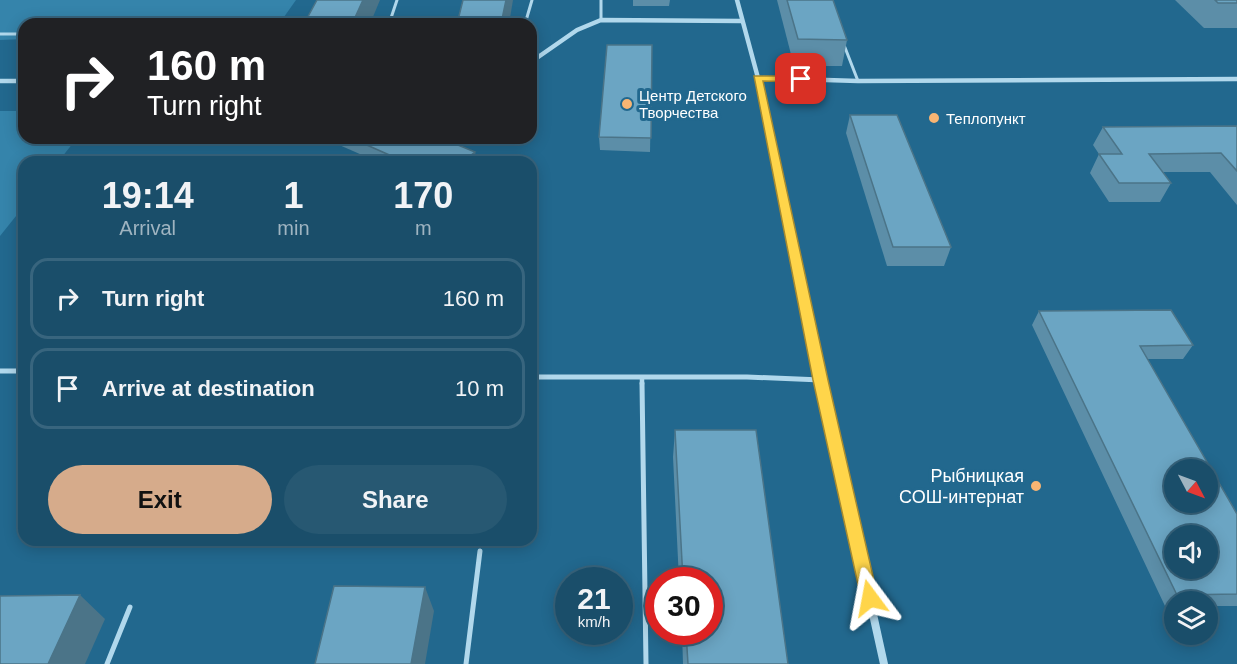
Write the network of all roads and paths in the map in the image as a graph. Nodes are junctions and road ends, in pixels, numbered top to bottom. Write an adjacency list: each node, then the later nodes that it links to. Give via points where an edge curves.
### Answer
1 (397, 0): 5 (lane)
2 (532, 0): 6 (lane)
3 (601, 0): 7 (lane)
4 (737, 0): 8 (street)
5 (391, 18)
6 (527, 18)
7 (601, 20): 8 (street); 12 (street, via 577,30)
8 (741, 21): 13 (street)
9 (0, 34): 10 (lane)
10 (18, 34)
11 (843, 40): 17 (lane)
12 (537, 58)
13 (758, 78): 17 (street); 22 (street)
14 (1237, 79): 17 (street)
15 (0, 81): 16 (street)
16 (18, 81)
17 (858, 81)
18 (0, 371): 19 (street)
19 (18, 371)
20 (537, 377): 21 (street)
21 (642, 378): 22 (street); 27 (lane)
22 (820, 380): 28 (street)
23 (480, 551): 26 (lane)
24 (130, 607): 25 (lane)
25 (107, 664)
26 (466, 664)
27 (646, 664)
28 (884, 664)

